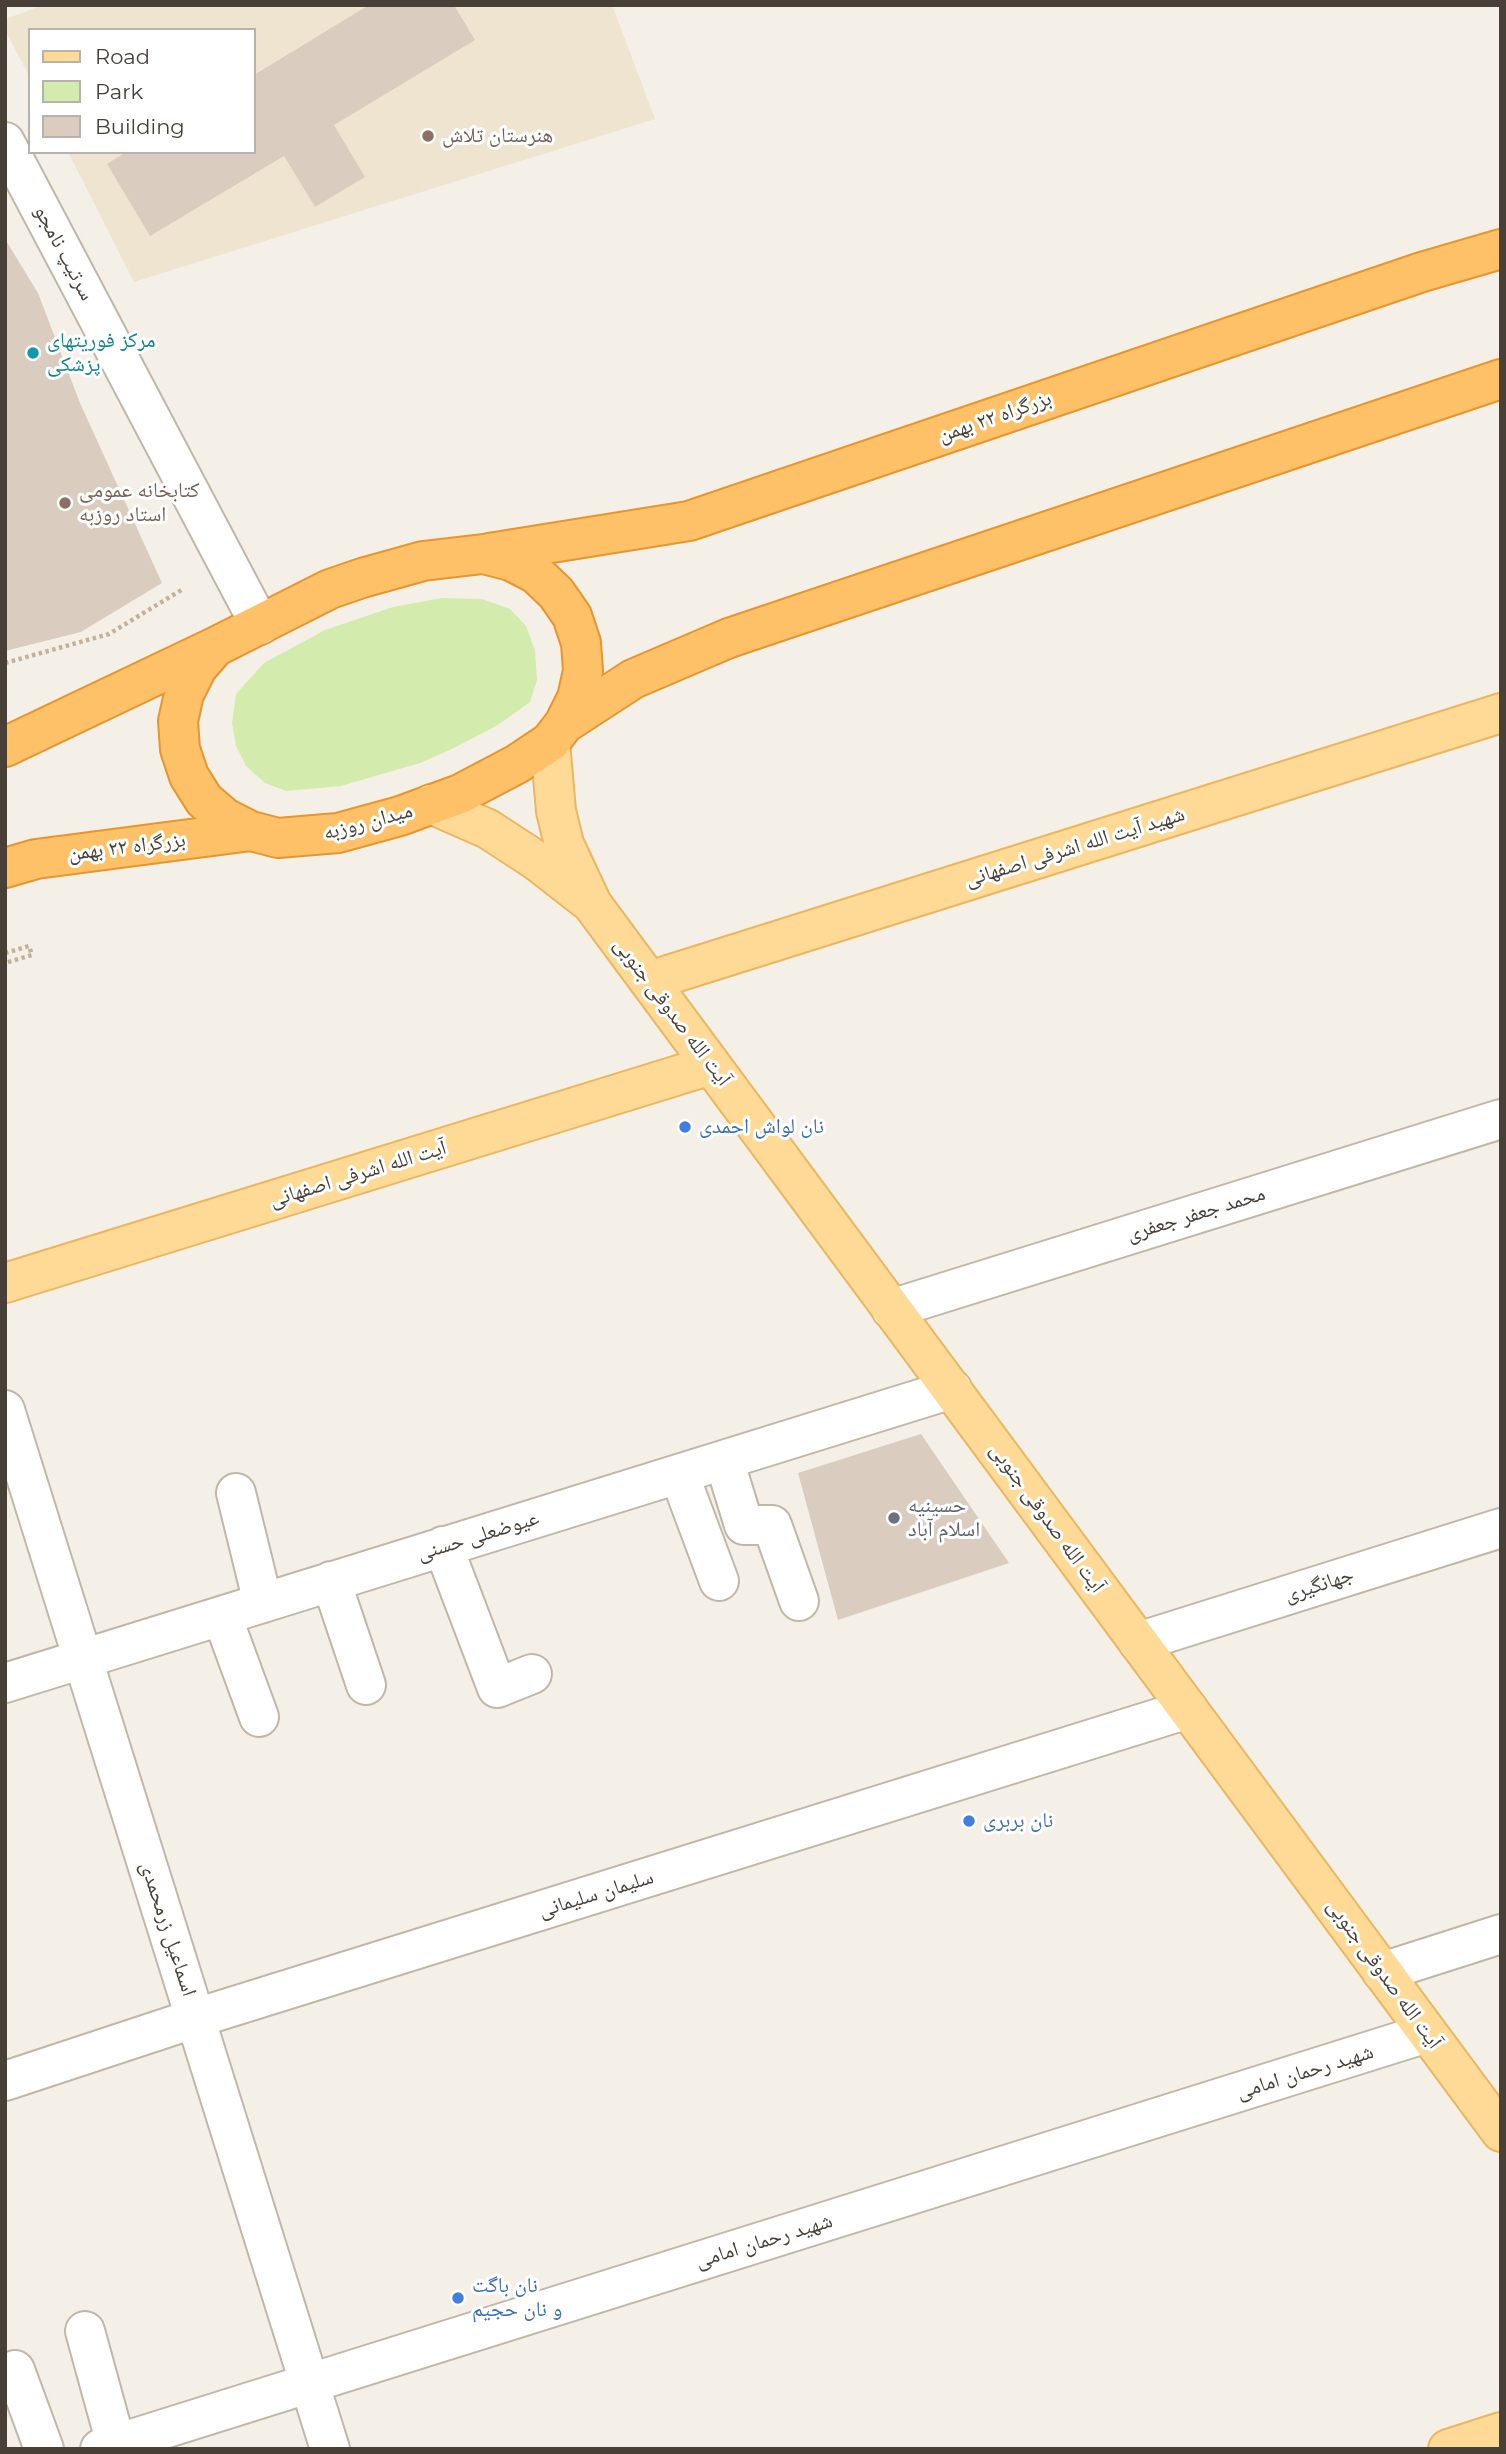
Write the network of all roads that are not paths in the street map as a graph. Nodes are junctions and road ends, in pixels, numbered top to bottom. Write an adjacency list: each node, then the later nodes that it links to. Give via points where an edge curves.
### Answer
1 (5, 142): 5 (street, سرتیپ نامجو)
2 (1501, 249): 4 (highway, بزرگراه ۲۲ بهمن, via 689,521)
3 (1501, 379): 8 (highway, via 729,638 633,679)
4 (483, 554): 5 (highway, میدان روزبه, via 423,561 362,578); 8 (highway, میدان روزبه, via 536,574 572,616 581,643 583,671 577,698)
5 (260, 625): 6 (highway, میدان روزبه)
6 (215, 647): 9 (highway); 11 (highway, میدان روزبه, via 184,694 178,721 180,749 204,800)
7 (1501, 713): 14 (main road, شهید آیت الله اشرفی اصفهانی)
8 (557, 733): 10 (highway, میدان روزبه, via 517,764); 13 (main road, via 556,811 564,844)
9 (5, 747)
10 (431, 804): 11 (highway, میدان روزبه, via 338,833 278,838); 13 (main road, via 488,829)
11 (251, 831): 12 (highway, بزرگراه ۲۲ بهمن, via 36,859)
12 (5, 868)
13 (592, 904): 14 (main road, آیت الله صدوقی جنوبی)
14 (649, 981): 15 (main road, آیت الله صدوقی جنوبی)
15 (711, 1065): 17 (main road, آیت الله اشرفی اصفهانی); 18 (main road, آیت الله صدوقی جنوبی)
16 (1501, 1119): 18 (street, محمد جعفر جعفری)
17 (5, 1283)
18 (891, 1309): 19 (main road, آیت الله صدوقی جنوبی)
19 (951, 1389): 21 (street, عیوضعلی حسنی); 31 (main road, آیت الله صدوقی جنوبی)
20 (5, 1410): 32 (street, اسماعیل زرمحمدی)
21 (724, 1460): 22 (street, عیوضعلی حسنی); 28 (street, via 744,1525 772,1525)
22 (679, 1474): 25 (street, عیوضعلی حسنی); 27 (street)
23 (236, 1493): 29 (street)
24 (1501, 1528): 31 (street, جهانگیری)
25 (443, 1546): 26 (street, عیوضعلی حسنی); 33 (street, via 497,1688)
26 (331, 1581): 29 (street, عیوضعلی حسنی); 35 (street)
27 (719, 1581)
28 (799, 1601)
29 (263, 1603): 30 (street, عیوضعلی حسنی)
30 (222, 1616): 32 (street, عیوضعلی حسنی); 37 (street)
31 (1138, 1642): 36 (main road, آیت الله صدوقی جنوبی)
32 (83, 1659): 34 (street, عیوضعلی حسنی); 40 (street, اسماعیل زرمحمدی)
33 (533, 1674)
34 (5, 1683)
35 (366, 1685)
36 (1188, 1709): 39 (main road, آیت الله صدوقی جنوبی); 40 (street, سلیمان سلیمانی)
37 (259, 1717)
38 (1501, 1934): 39 (street)
39 (1382, 1972): 41 (main road, آیت الله صدوقی جنوبی)
40 (196, 2018): 42 (street, سلیمان سلیمانی); 46 (street, اسماعیل زرمحمدی)
41 (1427, 2033): 43 (main road, آیت الله صدوقی جنوبی); 46 (street, شهید رحمان امامی)
42 (5, 2081)
43 (1501, 2132)
44 (85, 2331): 48 (street)
45 (15, 2370): 49 (street)
46 (310, 2382): 48 (street, شهید رحمان امامی); 50 (street, اسماعیل زرمحمدی)
47 (1501, 2432): 51 (main road)
48 (108, 2446)
49 (44, 2449)
50 (330, 2449)
51 (1448, 2449)

